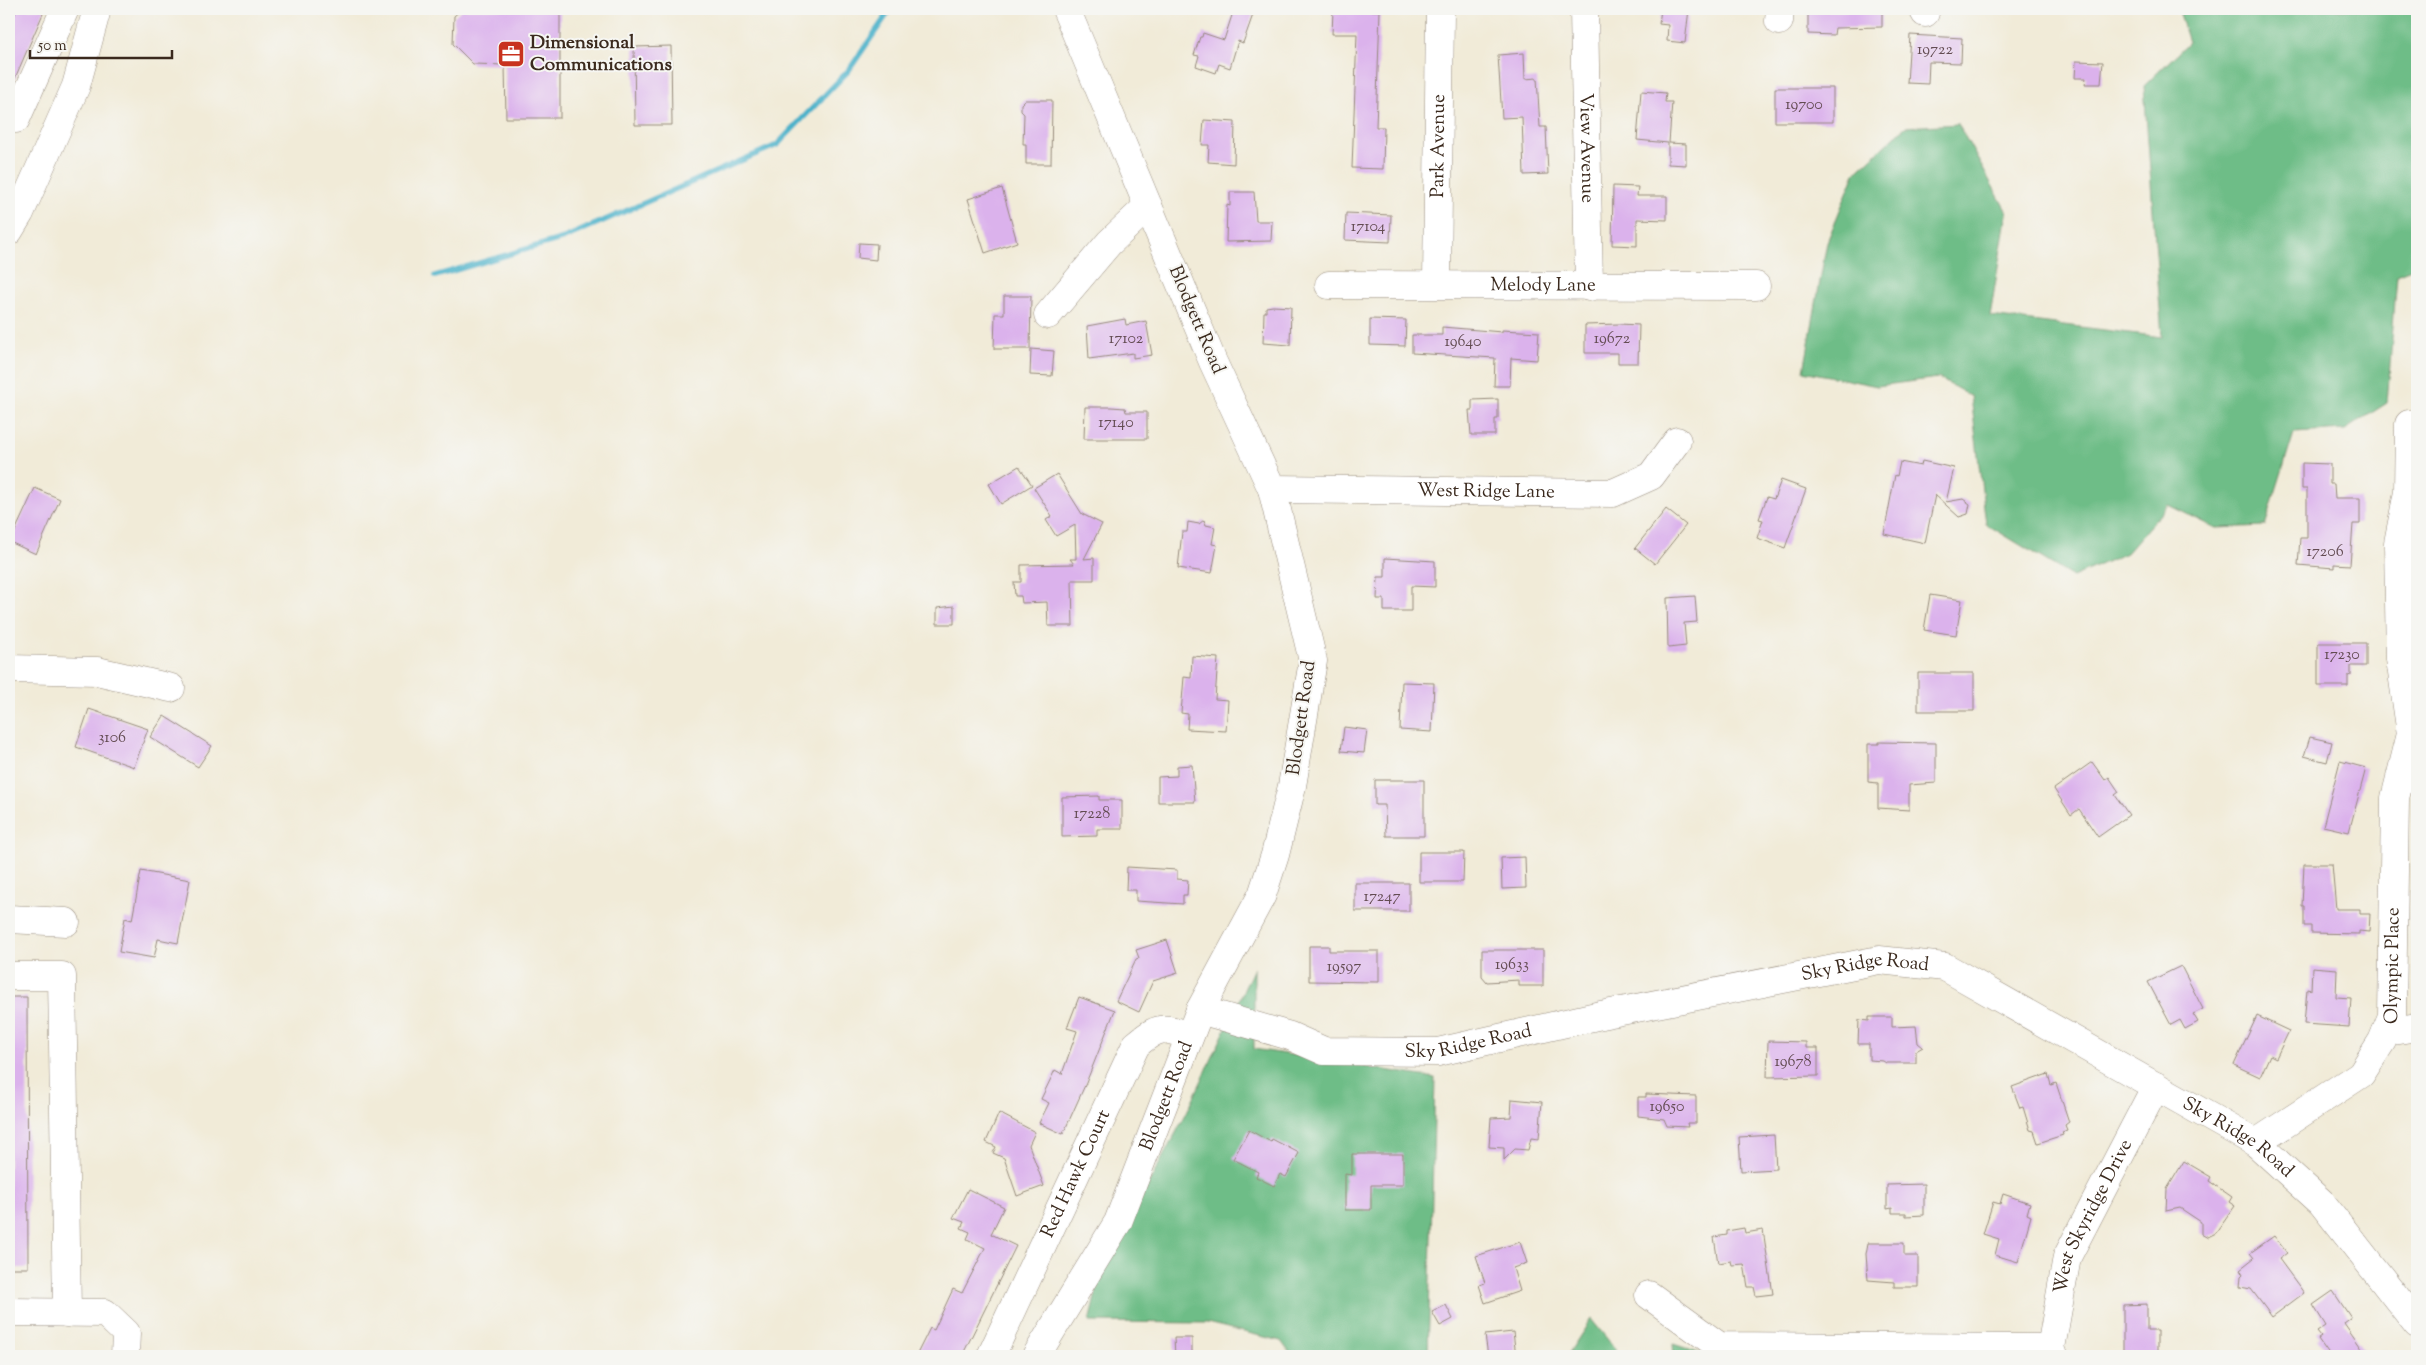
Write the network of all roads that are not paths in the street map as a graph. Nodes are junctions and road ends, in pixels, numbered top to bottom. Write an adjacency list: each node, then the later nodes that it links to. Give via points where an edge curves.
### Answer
1 (66, 9): 6 (street)
2 (97, 9): 7 (street, via 76,86)
3 (1066, 9): 8 (street, Blodgett Road)
4 (1440, 9): 10 (street, Park Avenue)
5 (1584, 9): 13 (street, View Avenue)
6 (13, 117): 7 (street)
7 (52, 138): 9 (street)
8 (1148, 206): 14 (street, via 1109,242); 17 (street, Blodgett Road, via 1213,362)
9 (9, 231)
10 (1437, 284): 11 (street, Melody Lane); 13 (street, Melody Lane)
11 (1329, 285)
12 (1756, 286): 13 (street, Melody Lane)
13 (1588, 287)
14 (1048, 315)
15 (2409, 424): 20 (street, via 2408,492 2398,543 2400,659)
16 (1677, 442): 17 (street, West Ridge Lane, via 1651,476 1613,493)
17 (1272, 489): 24 (street, Blodgett Road, via 1313,661 1292,786 1275,855 1262,895)
18 (9, 669): 19 (street, via 97,671)
19 (171, 688)
20 (2414, 731): 26 (street, Olympic Place, via 2395,798 2392,1017)
21 (9, 919): 22 (street)
22 (66, 922)
23 (9, 976): 32 (street, via 62,976)
24 (1200, 1010): 27 (street, Blodgett Road); 28 (street, Sky Ridge Road, via 1290,1036 1324,1051 1438,1052 1601,1015 1879,960 1945,967)
25 (2417, 1027): 26 (street)
26 (2386, 1032): 29 (street, Olympic Place, via 2362,1074)
27 (1189, 1037): 36 (street, Red Hawk Court, via 1172,1029 1153,1030 1136,1045); 37 (street, Blodgett Road, via 1118,1222)
28 (2156, 1086): 29 (street, Sky Ridge Road); 34 (street, West Skyridge Drive, via 2067,1257)
29 (2256, 1143): 33 (street, Sky Ridge Road, via 2322,1203)
30 (1649, 1295): 34 (street, via 1719,1346)
31 (9, 1312): 32 (street)
32 (67, 1313): 35 (street, via 105,1313 126,1333)
33 (2417, 1324)
34 (2053, 1352)
35 (126, 1356)
36 (991, 1356)
37 (1036, 1356)

